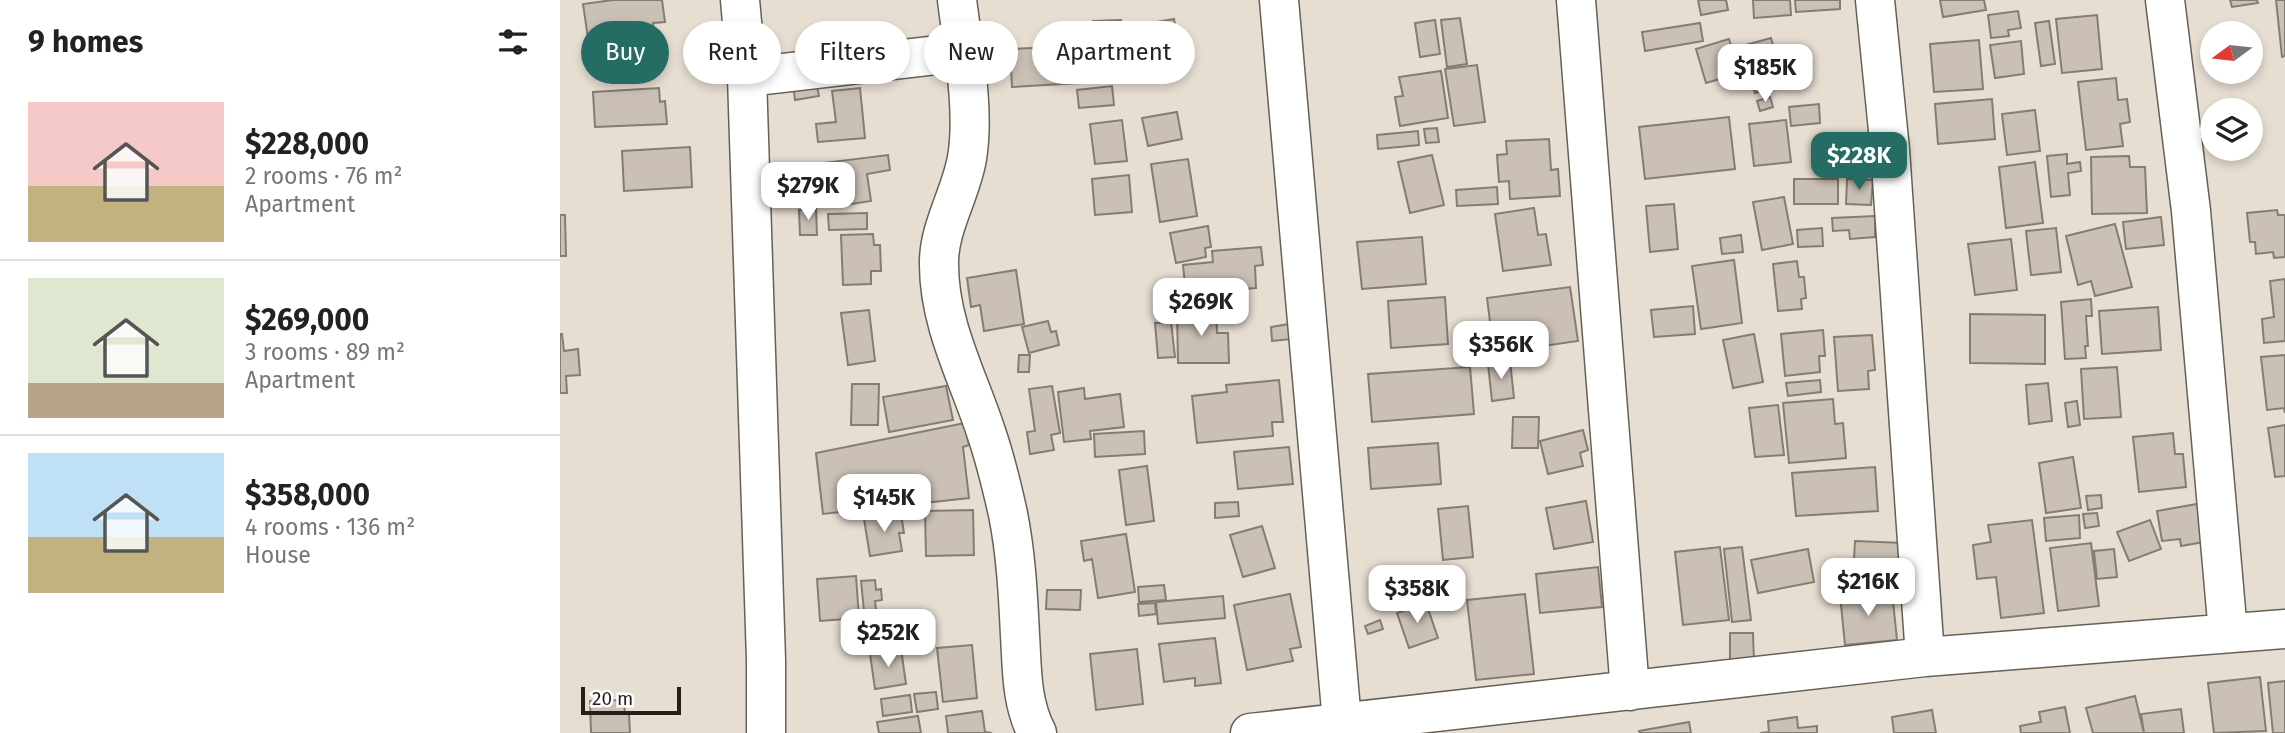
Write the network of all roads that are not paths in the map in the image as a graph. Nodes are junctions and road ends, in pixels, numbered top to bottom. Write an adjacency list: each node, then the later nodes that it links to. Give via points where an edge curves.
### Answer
1 (740, 0): 7 (street)
2 (957, 0): 8 (street)
3 (1279, 0): 17 (street)
4 (1576, 0): 16 (street)
5 (1874, 0): 15 (street, via 1890,149)
6 (2165, 0): 14 (street, via 2191,211)
7 (742, 21)
8 (959, 21)
9 (924, 57): 10 (street)
10 (781, 73)
11 (747, 84): 18 (street)
12 (966, 84): 19 (street, via 968,157 944,233 940,296 987,435 1007,513 1016,566 1023,684)
13 (2285, 629): 14 (street)
14 (2228, 632): 15 (street)
15 (1925, 657): 16 (street)
16 (1630, 691): 17 (street)
17 (1342, 722): 20 (street)
18 (765, 733)
19 (1037, 733)
20 (1250, 733)

